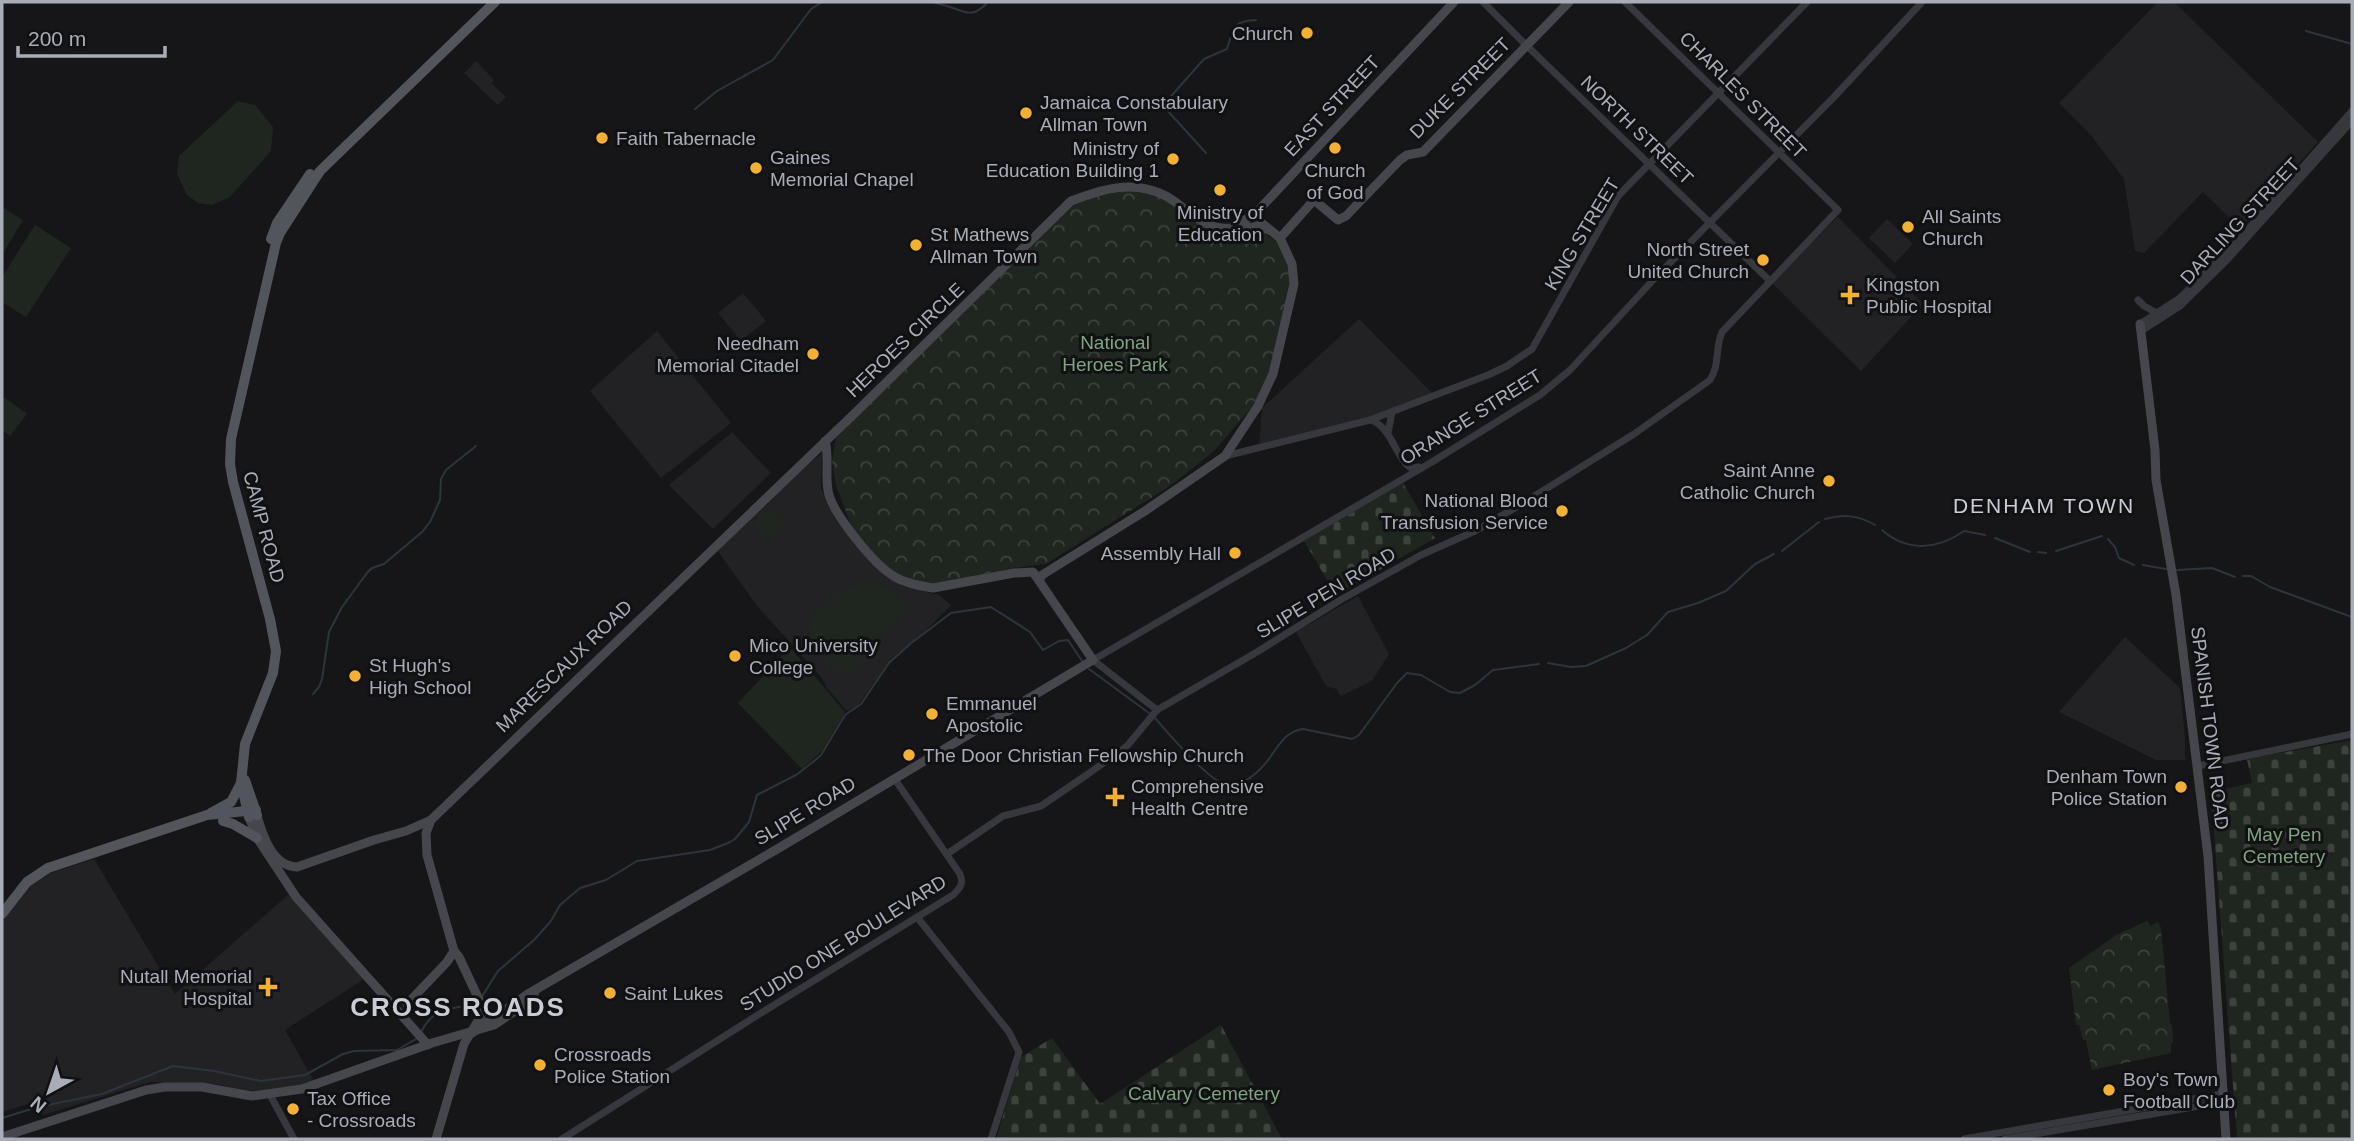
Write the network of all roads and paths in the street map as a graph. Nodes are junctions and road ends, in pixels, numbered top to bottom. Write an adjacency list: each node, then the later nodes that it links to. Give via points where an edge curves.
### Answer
1 (486, 2): 12 (main road, CAMP ROAD)
2 (495, 2): 12 (main road, CAMP ROAD)
3 (1454, 2): 16 (main road, EAST STREET)
4 (1483, 2): 9 (street, NORTH STREET)
5 (1569, 2): 9 (main road, DUKE STREET)
6 (1625, 2): 10 (street, CHARLES STREET)
7 (1807, 2): 10 (street, KING STREET)
8 (1922, 2): 14 (street, ORANGE STREET)
9 (1527, 47): 15 (street, NORTH STREET); 20 (main road, DUKE STREET, via 1423,152 1400,160 1346,216 1338,220 1314,200)
10 (1717, 92): 14 (street, CHARLES STREET); 15 (street, KING STREET)
11 (2352, 111): 23 (street, DARLING STREET, via 2235,243 2184,295)
12 (371, 118): 39 (main road, CAMP ROAD, via 320,171 280,233 231,439 233,482 276,651 273,673 245,744)
13 (2352, 121): 24 (street, DARLING STREET, via 2180,306)
14 (1779, 152): 17 (street, ORANGE STREET); 21 (street, CHARLES STREET, via 1838,210)
15 (1649, 162): 17 (street, NORTH STREET); 25 (street, KING STREET, via 1618,196 1532,349 1507,366)
16 (1253, 216): 18 (main road, EAST STREET); 19 (main road)
17 (1711, 223): 21 (street, NORTH STREET); 31 (street, ORANGE STREET, via 1570,370 1540,395)
18 (1231, 228): 19 (main road, HEROES CIRCLE); 28 (main road, HEROES CIRCLE, via 1214,227 1166,196 1140,187 1099,190 1071,201)
19 (1271, 231): 20 (main road)
20 (1280, 238): 29 (main road, via 1292,264 1294,284 1280,352 1258,406)
21 (1769, 280): 35 (street, SLIPE PEN ROAD, via 1719,338 1716,371 1710,380 1634,434 1475,531 1353,593)
22 (2138, 300): 23 (street)
23 (2157, 313): 24 (street, DARLING STREET)
24 (2141, 327): 37 (main road, SPANISH TOWN ROAD, via 2156,480)
25 (1392, 412): 26 (street, KING STREET); 27 (street)
26 (1370, 420): 27 (street); 29 (street, KING STREET)
27 (1388, 433): 30 (street)
28 (825, 441): 33 (main road, via 827,480 835,510 889,574 933,588 1014,573); 42 (main road, MARESCAUX ROAD)
29 (1225, 456): 33 (main road)
30 (1402, 459): 31 (street, via 1411,468); 32 (street)
31 (1432, 462): 32 (street, ORANGE STREET)
32 (1406, 478): 34 (street, ORANGE STREET)
33 (1040, 575): 34 (main road)
34 (1093, 660): 35 (street); 38 (main road, SLIPE ROAD)
35 (1157, 710): 48 (street, SLIPE PEN ROAD, via 1127,746 1077,782 1041,806 1003,816)
36 (2352, 734): 37 (street)
37 (2198, 766): 62 (main road, SPANISH TOWN ROAD)
38 (894, 778): 48 (street, STUDIO ONE BOULEVARD); 53 (main road, SLIPE ROAD)
39 (242, 779): 40 (main road, CAMP ROAD); 41 (main road, via 231,802)
40 (252, 813): 41 (main road); 43 (main road); 46 (main road); 49 (main road, via 276,857)
41 (207, 815): 44 (main road)
42 (431, 820): 45 (main road, MARESCAUX ROAD); 47 (main road)
43 (222, 821): 44 (main road); 46 (main road)
44 (191, 822): 50 (main road, via 48,868 27,882)
45 (406, 831): 47 (main road, via 418,834); 49 (main road, MARESCAUX ROAD)
46 (257, 838): 54 (main road, via 296,897)
47 (425, 845): 52 (main road)
48 (947, 854): 51 (street, STUDIO ONE BOULEVARD, via 963,881 961,887)
49 (297, 867): 54 (main road, via 292,878 295,888 383,983)
50 (2, 914)
51 (917, 918): 66 (street, STUDIO ONE BOULEVARD); 67 (street, via 1009,1032 1019,1052)
52 (454, 951): 55 (main road); 56 (main road)
53 (535, 991): 57 (main road, SLIPE ROAD); 59 (main road, SLIPE ROAD, via 533,999 494,1025)
54 (390, 1001): 56 (main road); 58 (main road)
55 (480, 1002): 57 (main road); 59 (main road, via 480,1020)
56 (407, 1004): 58 (main road)
57 (498, 1013): 59 (main road, SLIPE ROAD)
58 (422, 1032): 60 (main road)
59 (472, 1033): 60 (main road); 65 (main road, via 464,1044)
60 (430, 1044): 61 (main road, via 316,1085)
61 (270, 1095): 63 (main road, via 190,1087 146,1090); 64 (street)
62 (2223, 1098): 68 (street); 69 (street); 70 (main road, SPANISH TOWN ROAD)
63 (2, 1137)
64 (294, 1139)
65 (436, 1139)
66 (562, 1139)
67 (991, 1139)
68 (1964, 1139)
69 (2005, 1139)
70 (2226, 1139)

